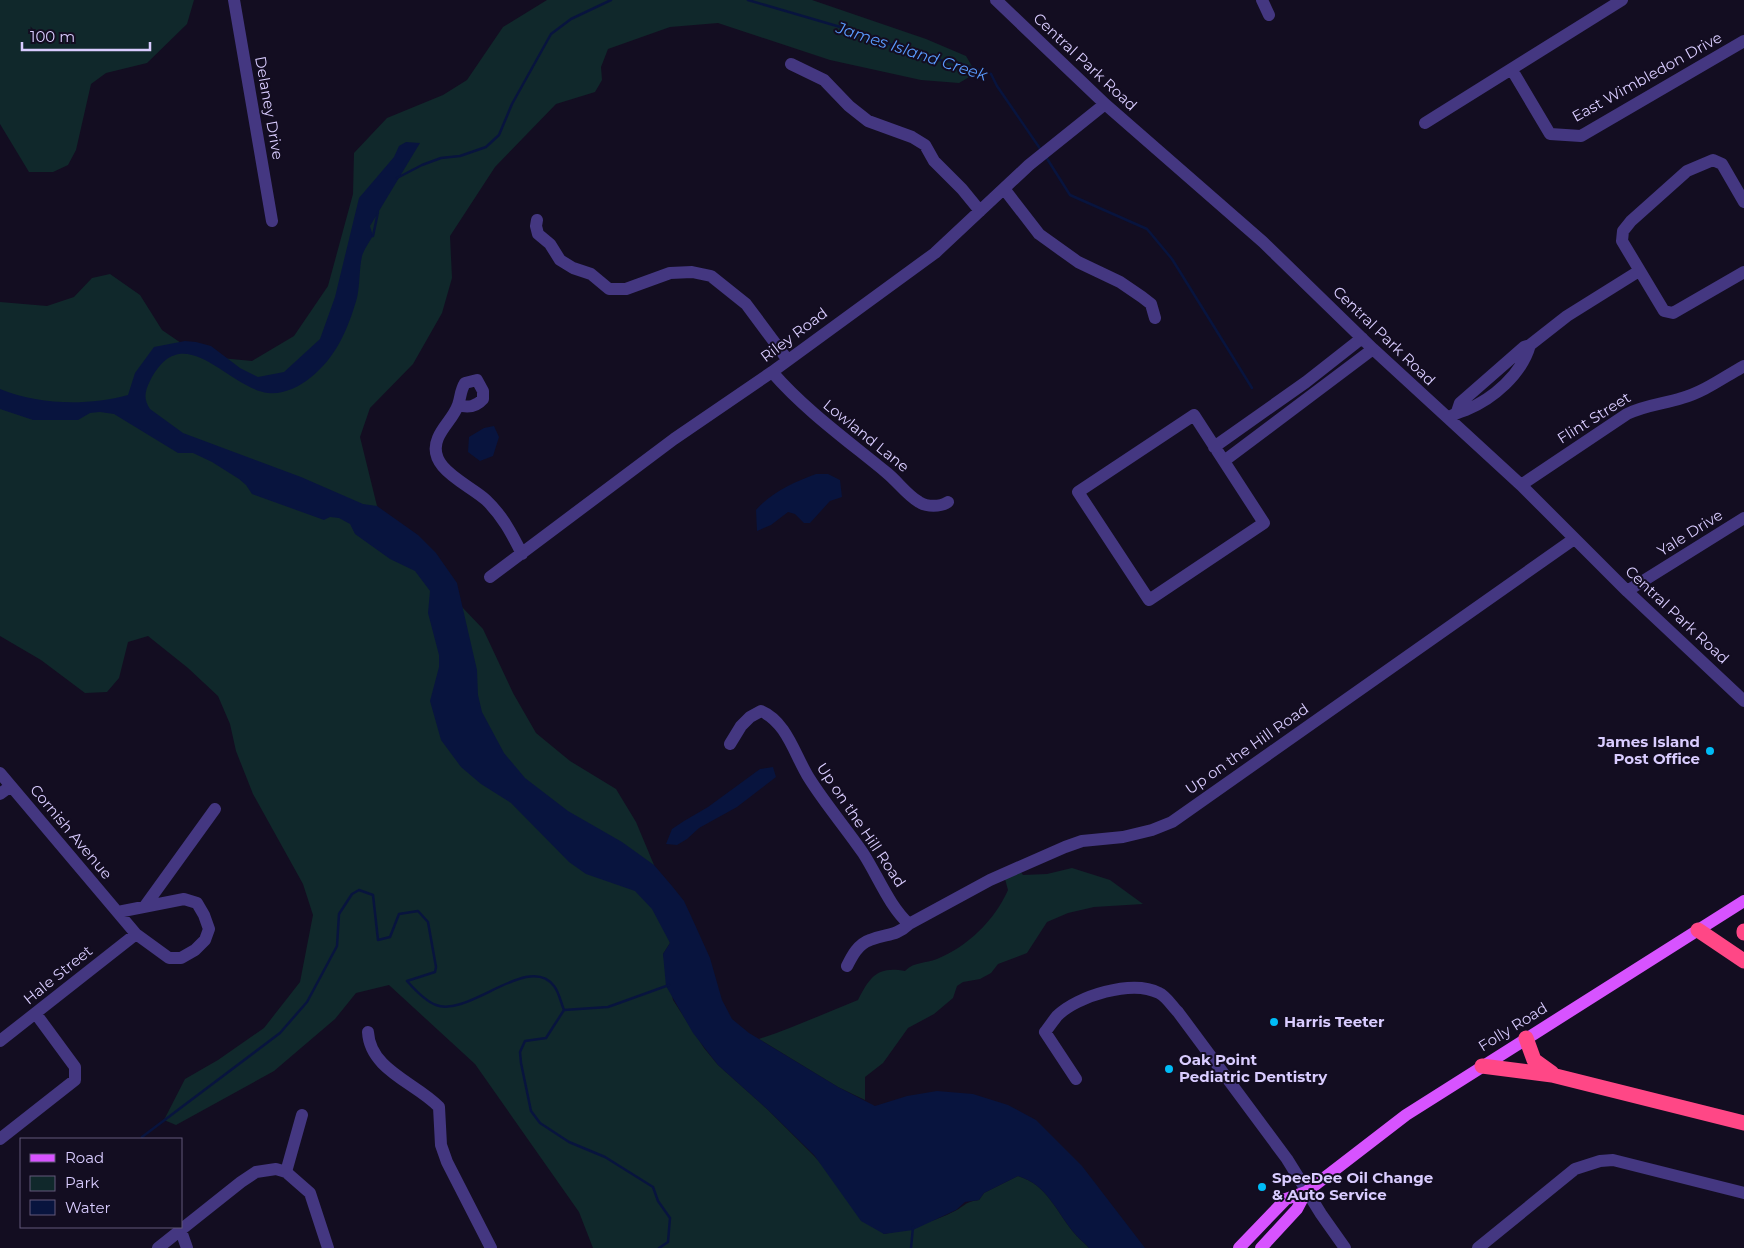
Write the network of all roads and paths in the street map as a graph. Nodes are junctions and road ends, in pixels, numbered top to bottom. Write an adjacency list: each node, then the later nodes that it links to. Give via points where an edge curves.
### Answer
1 (234, 0): 15 (street, Delaney Drive)
2 (996, 0): 9 (street, Central Park Road)
3 (1262, 0): 5 (street)
4 (1622, 0): 8 (street)
5 (1269, 15)
6 (1744, 41): 8 (street, East Wimbledon Drive, via 1581,136 1550,134)
7 (791, 64): 13 (street, via 824,80 868,120 912,136 925,145 934,161)
8 (1512, 70): 10 (street)
9 (1105, 104): 11 (street, Riley Road, via 1029,165); 19 (street, Central Park Road, via 1228,211)
10 (1424, 123)
11 (1005, 190): 13 (street, Riley Road); 18 (street, via 1039,234 1078,262 1120,282 1142,297 1151,304)
12 (1744, 202): 16 (street, via 1722,164 1713,160 1688,171 1623,231 1622,241)
13 (980, 211): 21 (street, Riley Road, via 935,253)
14 (537, 220): 21 (street, via 538,234 550,244 560,260 591,274 609,289 626,289 670,273 692,272 711,276 746,304)
15 (272, 221)
16 (1640, 271): 17 (street, via 1664,311 1673,313); 25 (street, via 1567,316 1530,345 1509,381 1492,395)
17 (1744, 272)
18 (1155, 318)
19 (1362, 338): 20 (street, Central Park Road); 26 (street)
20 (1373, 349): 25 (street, Central Park Road); 27 (street)
21 (787, 359): 23 (street, Riley Road)
22 (1744, 366): 28 (street, Flint Street, via 1683,398 1641,407 1627,414)
23 (772, 372): 29 (street, Lowland Lane, via 794,397 889,474 918,502 942,506); 32 (street, Riley Road, via 674,439)
24 (458, 405): 32 (street, via 437,440 435,449 439,461 501,515)
25 (1453, 415): 28 (street, Central Park Road)
26 (1214, 447): 27 (street); 27 (street, via 1194,415 1078,492 1149,600 1264,523)
27 (1224, 461)
28 (1521, 485): 31 (street, Central Park Road)
29 (948, 502)
30 (1744, 518): 34 (street, Yale Drive)
31 (1574, 539): 34 (street, Central Park Road); 44 (street, Up on the Hill Road, via 1172,822 1152,830 1082,841 1065,847 990,880)
32 (522, 554): 33 (street, Riley Road)
33 (490, 577)
34 (1627, 591): 35 (street, Central Park Road)
35 (1744, 701)
36 (730, 744): 44 (street, Up on the Hill Road, via 750,717 761,711 770,715 796,750 821,798 862,852 900,915)
37 (0, 773): 38 (street, Cornish Avenue)
38 (11, 786): 39 (street); 43 (street, Cornish Avenue)
39 (0, 794)
40 (215, 809): 42 (street)
41 (1744, 901): 45 (main road, Folly Road)
42 (145, 906): 43 (street, Cornish Avenue); 46 (street, Cornish Avenue, via 184,899 196,903 209,929 205,940 181,958 169,958)
43 (118, 912): 46 (street, Cornish Avenue)
44 (909, 924): 48 (street, Up on the Hill Road, via 899,934 868,940 856,950)
45 (1698, 930): 47 (highway); 51 (main road, Folly Road)
46 (136, 934): 49 (street, Hale Street)
47 (1744, 961)
48 (847, 966)
49 (36, 1014): 52 (street, Hale Street); 58 (street, via 75,1067 75,1080)
50 (368, 1032): 66 (street, via 375,1056 439,1107 441,1145 447,1162)
51 (1526, 1038): 53 (main road, Folly Road); 54 (highway, via 1534,1060)
52 (0, 1041)
53 (1482, 1066): 54 (highway); 60 (main road, Folly Road, via 1406,1115)
54 (1557, 1076): 57 (highway)
55 (1076, 1079): 60 (street, via 1045,1032 1058,1016 1078,1002 1106,992 1131,988 1160,993 1178,1012 1287,1159)
56 (302, 1115): 59 (street)
57 (1744, 1123)
58 (0, 1139)
59 (286, 1172): 62 (street, via 276,1169 256,1172); 65 (street, via 310,1193)
60 (1306, 1192): 67 (main road, Folly Road, via 1286,1199); 68 (main road, Folly Road, via 1297,1209); 69 (street)
61 (1744, 1194): 70 (street, via 1612,1160 1600,1161 1575,1169)
62 (181, 1231): 63 (street); 64 (street)
63 (158, 1248)
64 (186, 1248)
65 (328, 1248)
66 (491, 1248)
67 (1239, 1248)
68 (1261, 1248)
69 (1345, 1248)
70 (1478, 1248)

